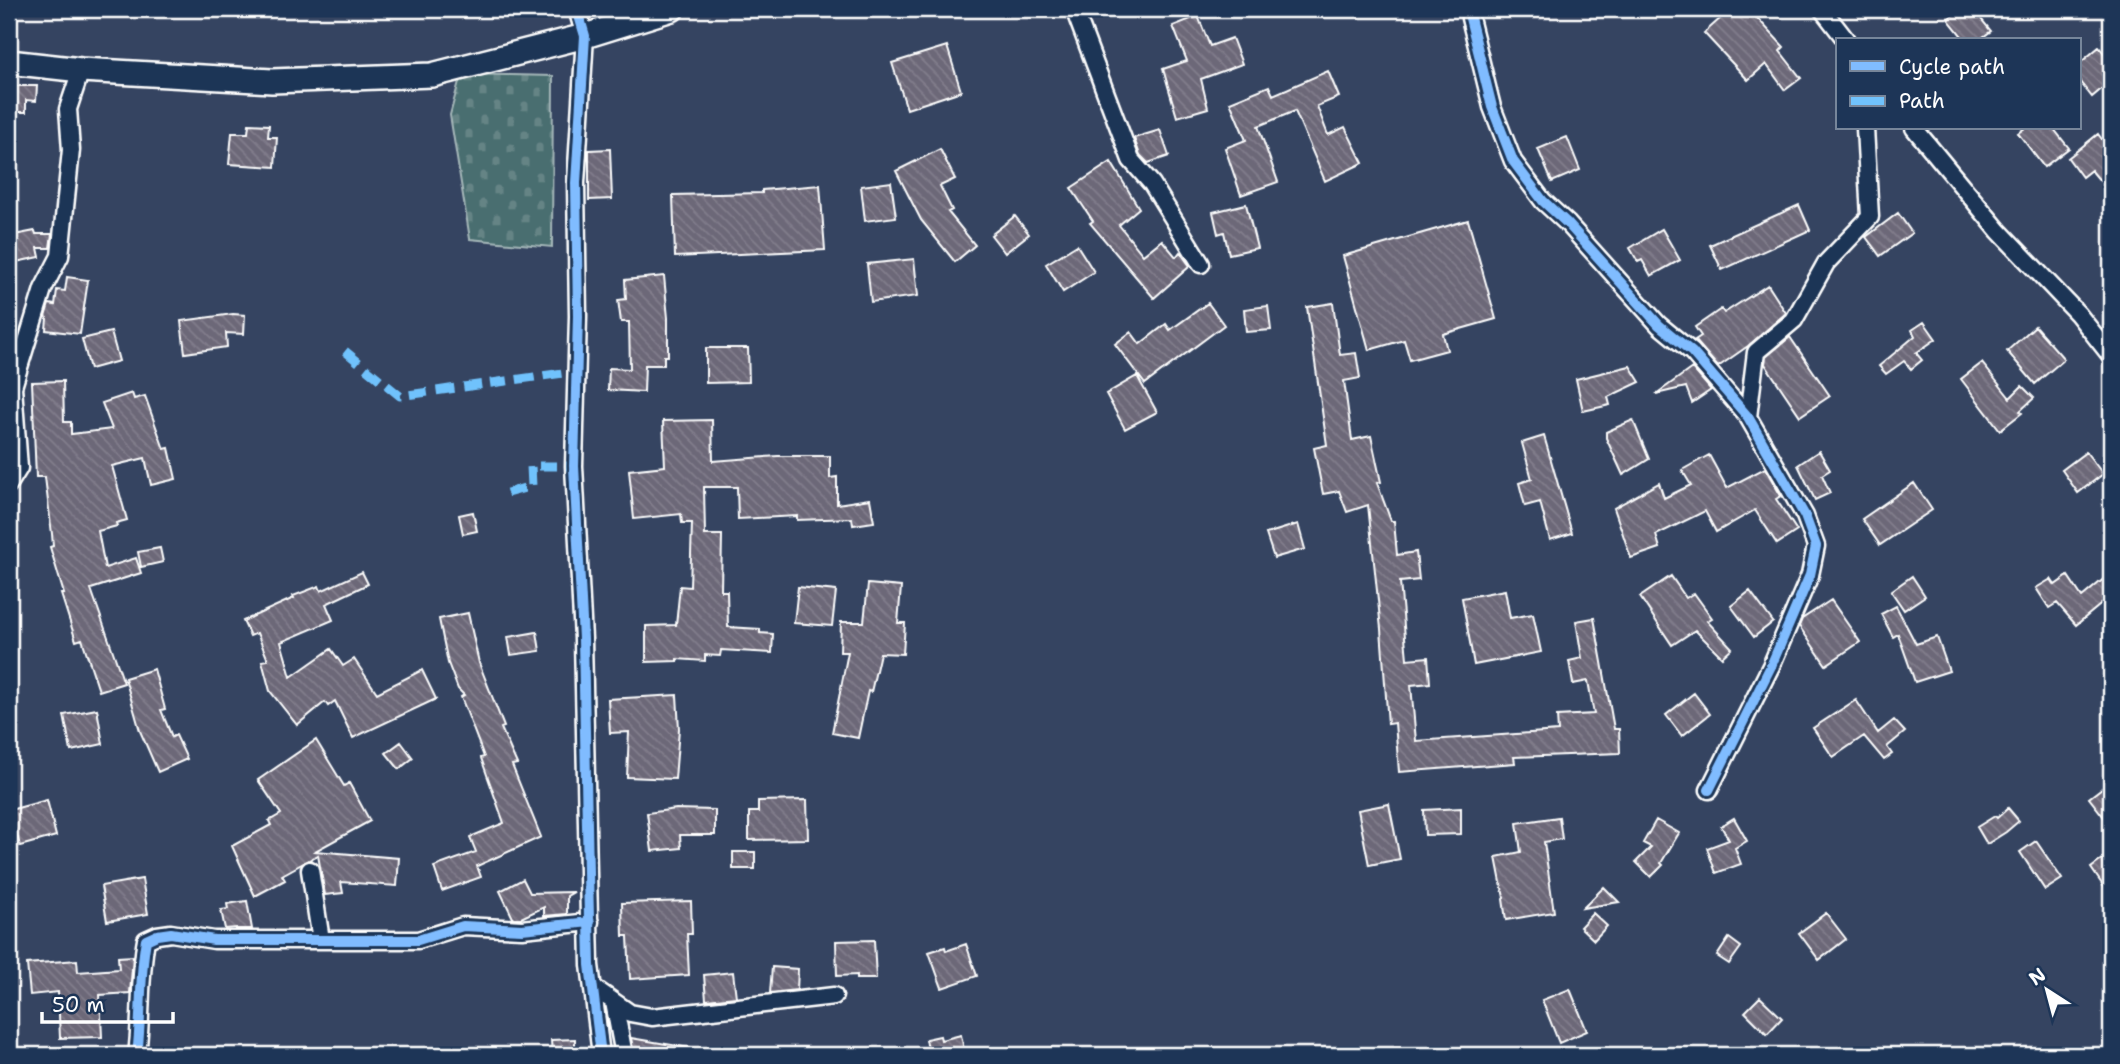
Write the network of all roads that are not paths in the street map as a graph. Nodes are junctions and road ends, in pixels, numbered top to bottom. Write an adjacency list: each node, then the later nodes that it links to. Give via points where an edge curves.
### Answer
1 (578, 9): 6 (street)
2 (672, 9): 6 (main road)
3 (1074, 9): 12 (street, via 1131,160 1152,184)
4 (1822, 9): 7 (street)
5 (1470, 18): 14 (street, via 1492,107 1513,161 1543,201 1659,325 1692,352)
6 (586, 36): 9 (main road, via 432,75 272,81); 18 (street, via 576,183 579,316 574,466)
7 (1844, 38)
8 (9, 62): 9 (main road)
9 (81, 70): 15 (street, via 68,109 71,150 60,256 43,289 13,387 19,468)
10 (1865, 130): 14 (street, via 1870,216 1826,263 1794,320 1756,352)
11 (1916, 130): 13 (street)
12 (1201, 264)
13 (2111, 356)
14 (1748, 417): 16 (street, via 1805,516 1816,546 1810,575 1771,666)
15 (9, 484)
16 (1709, 790)
17 (310, 870): 19 (street)
18 (590, 922): 19 (street, via 522,929 463,926 418,940); 20 (street)
19 (321, 940): 23 (street, via 214,940 171,933 146,940)
20 (593, 987): 22 (street); 24 (street)
21 (834, 996): 22 (street, via 652,1017 630,1013)
22 (614, 1002): 25 (street)
23 (137, 1055)
24 (601, 1055)
25 (624, 1055)

